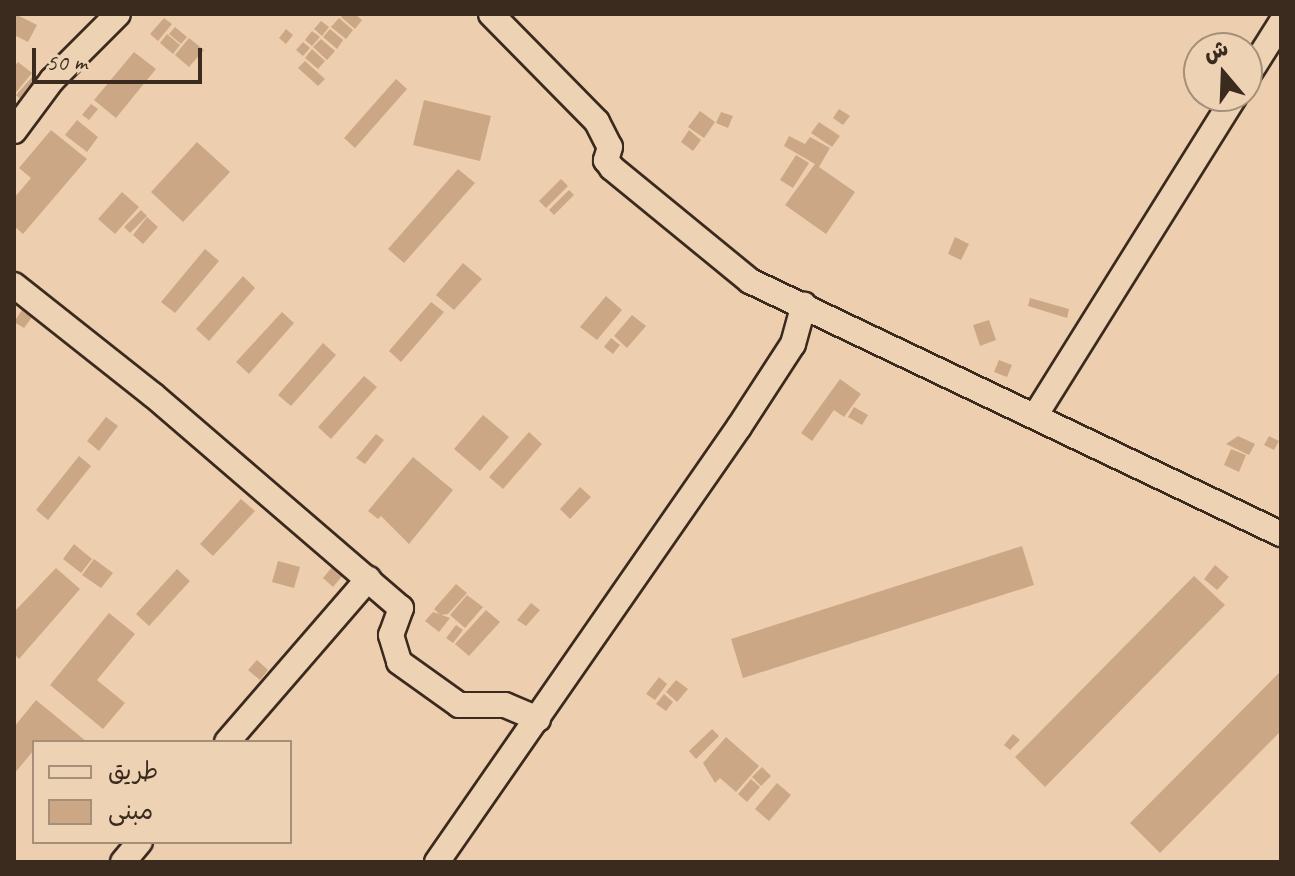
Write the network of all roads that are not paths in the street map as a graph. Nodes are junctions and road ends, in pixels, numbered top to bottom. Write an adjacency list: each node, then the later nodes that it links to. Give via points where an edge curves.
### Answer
1 (118, 14): 6 (street, via 52,80)
2 (491, 14): 8 (street, via 597,122 610,147 606,160 612,168 750,281)
3 (1281, 23): 4 (street)
4 (1263, 52)
5 (1225, 112): 9 (street)
6 (14, 131)
7 (14, 285): 11 (street, via 153,395)
8 (804, 304): 9 (street); 12 (street, via 793,344)
9 (1035, 416): 10 (street)
10 (1281, 534)
11 (368, 579): 12 (street, via 401,608 391,635 399,662 459,705 505,705); 13 (street)
12 (538, 719): 16 (street)
13 (229, 740)
14 (138, 844): 15 (street)
15 (123, 862)
16 (437, 862)

